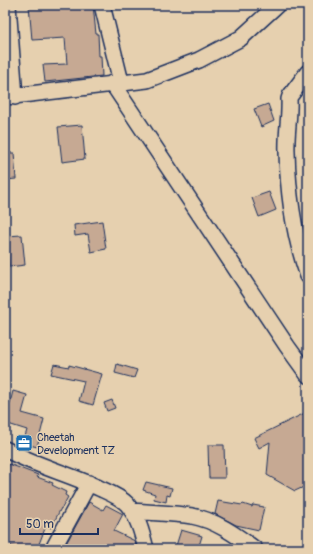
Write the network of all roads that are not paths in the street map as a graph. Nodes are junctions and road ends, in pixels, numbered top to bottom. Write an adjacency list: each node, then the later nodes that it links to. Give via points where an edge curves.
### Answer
1 (8, 5): 6 (street)
2 (102, 5): 5 (street)
3 (277, 5): 5 (street, via 241,38 206,56 147,80)
4 (308, 72): 7 (street, via 289,99 287,151 290,199 299,252)
5 (117, 83): 6 (street); 8 (street, via 223,251)
6 (10, 97)
7 (308, 276)
8 (308, 375)
9 (5, 449): 10 (street)
10 (89, 483): 11 (street, via 118,497); 12 (street)
11 (133, 511): 13 (street); 14 (street, via 193,516 214,523)
12 (53, 549)
13 (146, 549)
14 (255, 549)

